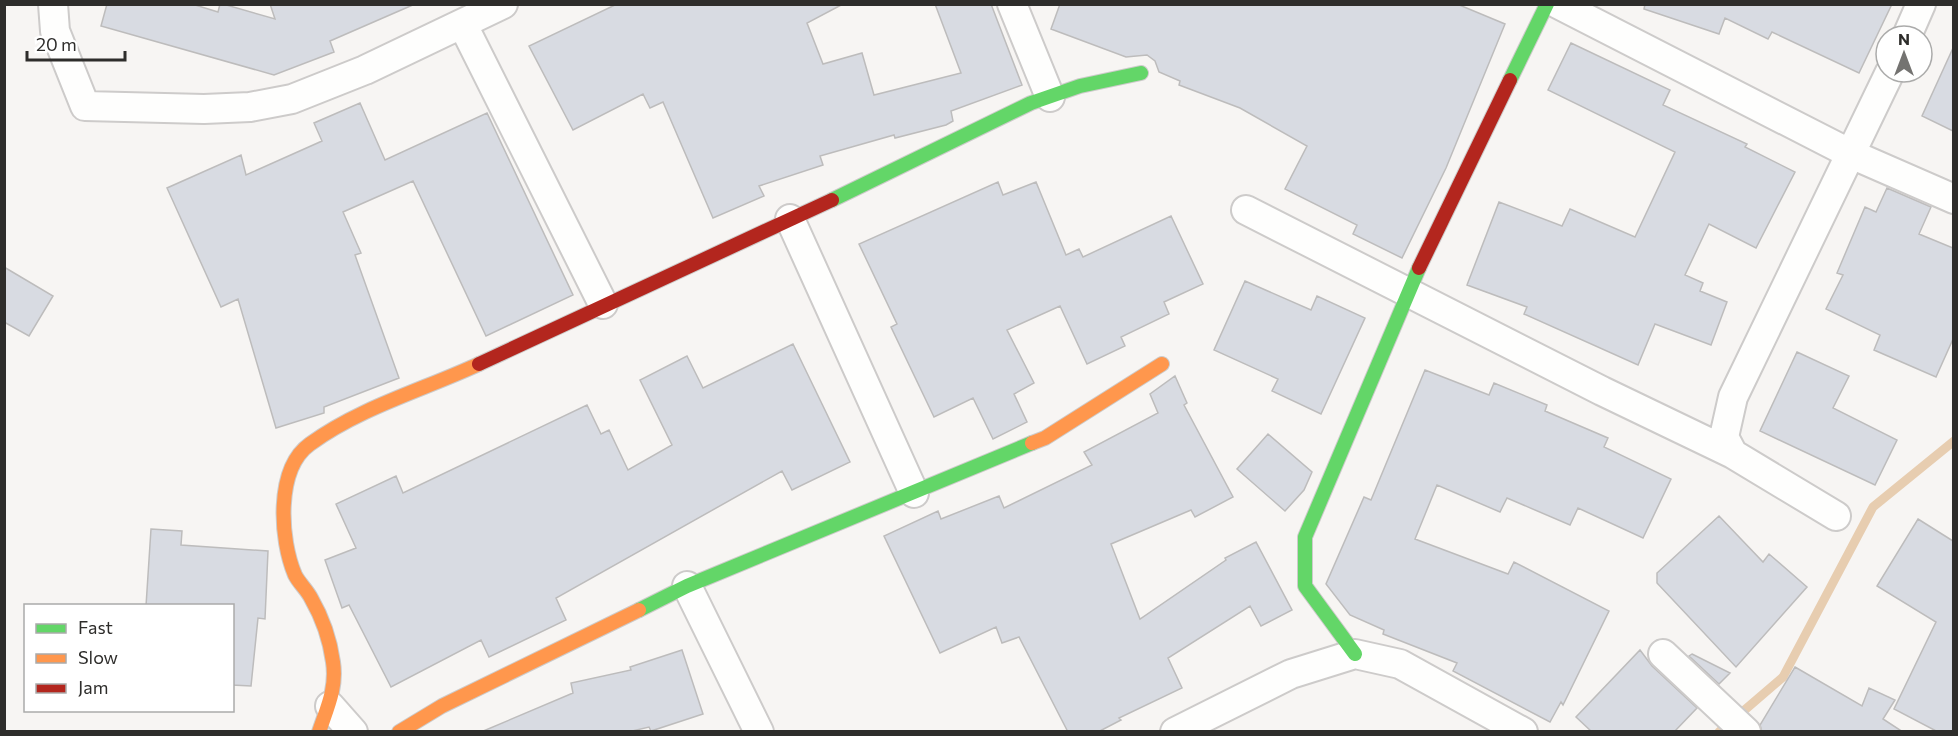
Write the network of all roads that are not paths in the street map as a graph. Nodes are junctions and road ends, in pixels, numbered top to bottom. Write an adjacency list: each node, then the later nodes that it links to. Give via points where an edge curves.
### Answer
1 (53, 4): 8 (street, via 55,31 85,106 250,107 292,99)
2 (503, 4): 8 (street)
3 (1012, 4): 11 (street)
4 (1547, 4): 16 (street)
5 (1558, 4): 12 (street)
6 (1922, 4): 7 (street)
7 (1913, 24)
8 (463, 25): 17 (street)
9 (1141, 73): 11 (street)
10 (1884, 84): 12 (street)
11 (1050, 97): 15 (street)
12 (1851, 154): 13 (street); 19 (street, via 1733,397 1724,437)
13 (1953, 199)
14 (1246, 210): 16 (street)
15 (790, 219): 17 (street); 20 (street)
16 (1407, 291): 19 (street); 23 (street, via 1305,537 1305,586)
17 (603, 304): 25 (street, via 452,377 352,418 308,445 290,470 283,507 286,545 296,577 321,618 333,661 335,686)
18 (1162, 364): 20 (street, via 1045,438)
19 (1733, 454): 21 (street)
20 (914, 493): 22 (street)
21 (1836, 516)
22 (687, 586): 27 (street, via 441,706); 28 (street)
23 (1355, 654): 29 (street, via 1291,674); 30 (street, via 1400,664)
24 (1663, 654): 31 (street)
25 (324, 719): 26 (street)
26 (353, 732)
27 (399, 732)
28 (759, 732)
29 (1175, 732)
30 (1523, 732)
31 (1746, 732)

